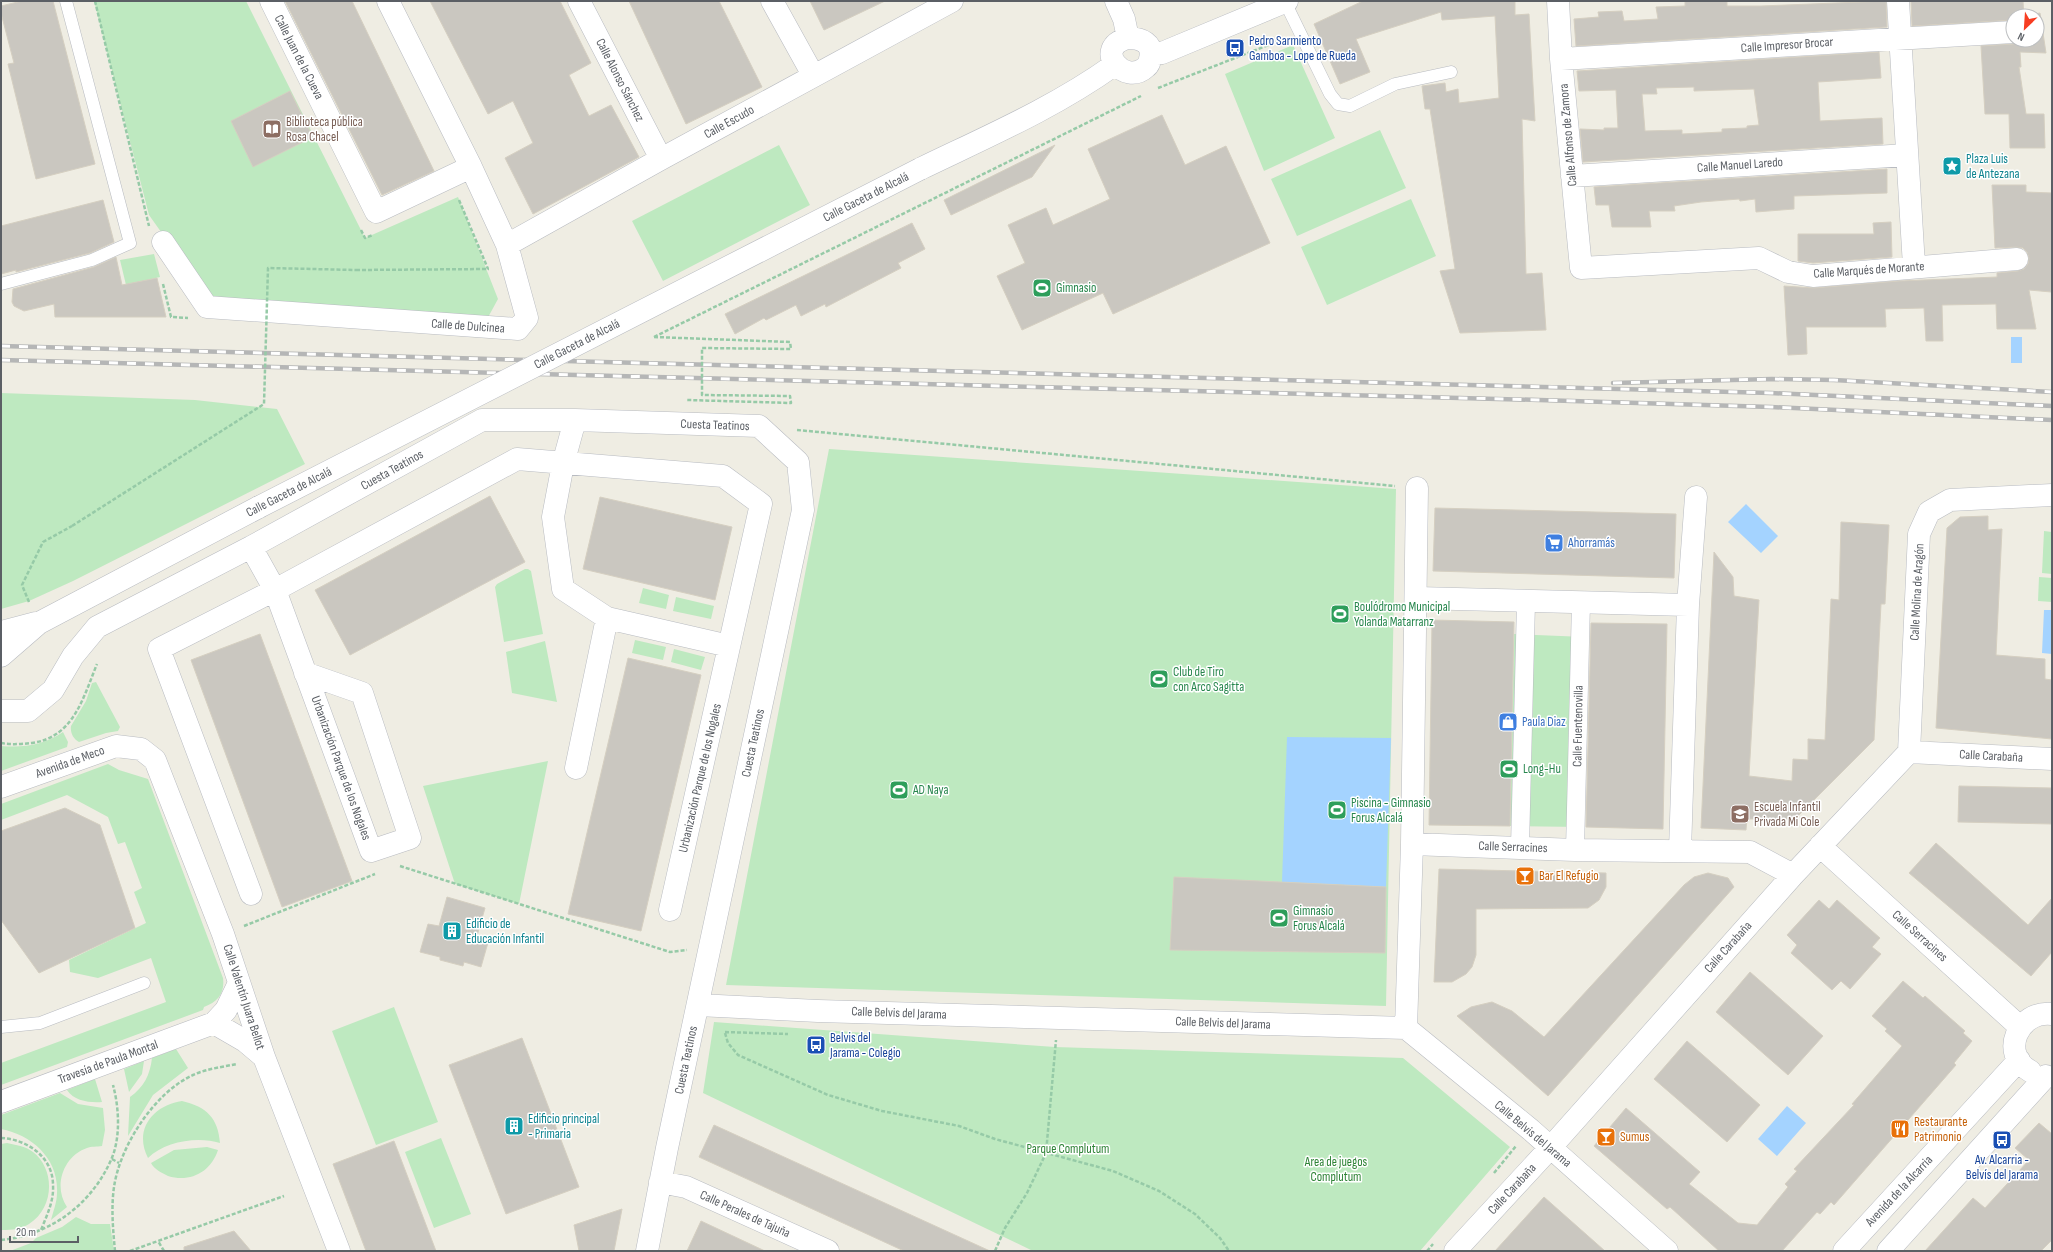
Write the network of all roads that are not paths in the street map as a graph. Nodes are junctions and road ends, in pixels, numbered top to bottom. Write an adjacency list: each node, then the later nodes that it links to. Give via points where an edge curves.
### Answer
1 (66, 1): 28 (lane, via 130,243 92,260)
2 (271, 1): 21 (street, Calle Juan de la Cueva, via 376,212)
3 (388, 1): 21 (street, Calle de Dulcinea)
4 (579, 1): 20 (street, Calle Alonso Sánchez)
5 (772, 1): 18 (street)
6 (1116, 1): 13 (street, via 1124,19)
7 (1286, 1): 14 (street, via 1162,53); 17 (lane, via 1299,33 1330,94 1338,104 1350,106 1395,84)
8 (1558, 1): 15 (street, Calle Alfonso de Zamora)
9 (1898, 1): 12 (street)
10 (947, 2): 18 (street, Calle Escudo)
11 (2005, 32): 12 (street, Calle Impresor Brocar)
12 (1901, 37): 15 (street, Calle Impresor Brocar); 19 (street)
13 (1128, 38): 14 (street, via 1144,41 1150,47); 16 (street, via 1119,40 1113,46 1111,55)
14 (1151, 54): 16 (street, via 1146,67 1139,71 1121,70)
15 (1561, 59): 22 (street, Calle Alfonso de Zamora)
16 (1114, 65): 41 (street, Calle Gaceta de Alcalá, bridge, via 1085,86 1048,106 259,507)
17 (1451, 72)
18 (814, 75): 20 (street, Calle Escudo)
19 (1907, 154): 22 (street, Calle Manuel Laredo); 26 (street)
20 (661, 159): 24 (street, Calle Escudo)
21 (471, 167): 24 (street, Calle de Dulcinea)
22 (1572, 176): 27 (street, Calle Alfonso de Zamora)
23 (157, 237): 24 (street, Calle de Dulcinea, via 207,307 518,329 527,318)
24 (510, 254)
25 (2017, 259): 26 (street, Calle Marqués de Morante)
26 (1914, 266): 27 (street, Calle Marqués de Morante, via 1813,276 1788,272 1759,258)
27 (1581, 268)
28 (1, 284)
29 (575, 420): 30 (street); 34 (street, Cuesta Teatinos, via 482,420); 62 (street, Cuesta Teatinos, via 759,426 798,462 803,510)
30 (563, 464): 35 (street, Urbanización Parque de los Nogales, via 517,459); 40 (street, via 553,516 563,589); 43 (street, Urbanización Parque de los Nogales, via 723,476 761,504)
31 (1417, 488): 36 (street)
32 (2052, 495): 48 (street, Calle Molina de Aragón, via 1950,500 1930,512 1920,534)
33 (1696, 497): 39 (street)
34 (252, 547): 35 (street, Urbanización Parque de los Nogales); 46 (street, Cuesta Teatinos, via 97,627 73,656 53,690 28,711)
35 (275, 590): 45 (street, Urbanización Parque de los Nogales); 58 (street, Urbanización Parque de los Nogales, via 159,649)
36 (1417, 598): 37 (street); 52 (street)
37 (1526, 602): 38 (street); 54 (street)
38 (1581, 602): 39 (street); 55 (street, Calle Fuentenovilla)
39 (1688, 605): 56 (street)
40 (607, 618): 43 (street); 50 (street)
41 (39, 622): 42 (street, Calle Gaceta de Alcalá); 44 (street, Calle Gaceta de Alcalá)
42 (1, 632)
43 (729, 646): 59 (street, Urbanización Parque de los Nogales)
44 (1, 656)
45 (306, 673): 45 (street, Urbanización Parque de los Nogales, via 362,693 410,838 371,851)
46 (1, 711)
47 (141, 749): 51 (street, Avenida de Meco, via 116,746); 61 (street, Calle Valentín Juara Bellot, via 155,760 162,773)
48 (1909, 752): 49 (street, Calle Carabaña); 53 (street, Calle Carabaña)
49 (2052, 759)
50 (576, 768)
51 (1, 787)
52 (1412, 844): 54 (street, Calle Serracines); 67 (street)
53 (1820, 846): 57 (street, Calle Carabaña); 66 (street, Calle Serracines)
54 (1520, 847): 55 (street, Calle Serracines)
55 (1575, 850): 56 (street, Calle Serracines)
56 (1680, 851): 57 (street, Calle Serracines, via 1750,852)
57 (1793, 874): 72 (street, Calle Carabaña)
58 (251, 894)
59 (670, 910)
60 (144, 983): 65 (lane, via 40,1023)
61 (239, 983): 64 (street, Travesía de Paula Montal, via 226,1010); 68 (street, Calle Valentín Juara Bellot)
62 (698, 1005): 67 (street, Calle Belvis del Jarama, via 818,1011); 73 (street, Cuesta Teatinos)
63 (2052, 1014): 66 (street, via 2036,1015 2027,1019)
64 (214, 1023): 68 (street, via 245,1041); 71 (street, Travesía de Paula Montal)
65 (1, 1027)
66 (2020, 1027): 69 (street, via 2015,1043)
67 (1406, 1028): 72 (street, Calle Belvis del Jarama)
68 (264, 1057): 74 (street, Calle Valentín Juara Bellot)
69 (2019, 1060): 70 (street, via 2031,1071); 79 (street, Avenida de la Alcarria)
70 (2049, 1075): 80 (street)
71 (1, 1102)
72 (1550, 1147): 77 (street, Calle Carabaña); 78 (street, Calle Belvis del Jarama)
73 (660, 1182): 75 (street, Cuesta Teatinos); 76 (street, Calle Perales de Tajuña, via 686,1187)
74 (339, 1251)
75 (647, 1251)
76 (828, 1251)
77 (1455, 1251)
78 (1667, 1251)
79 (1844, 1251)
80 (1888, 1251)

